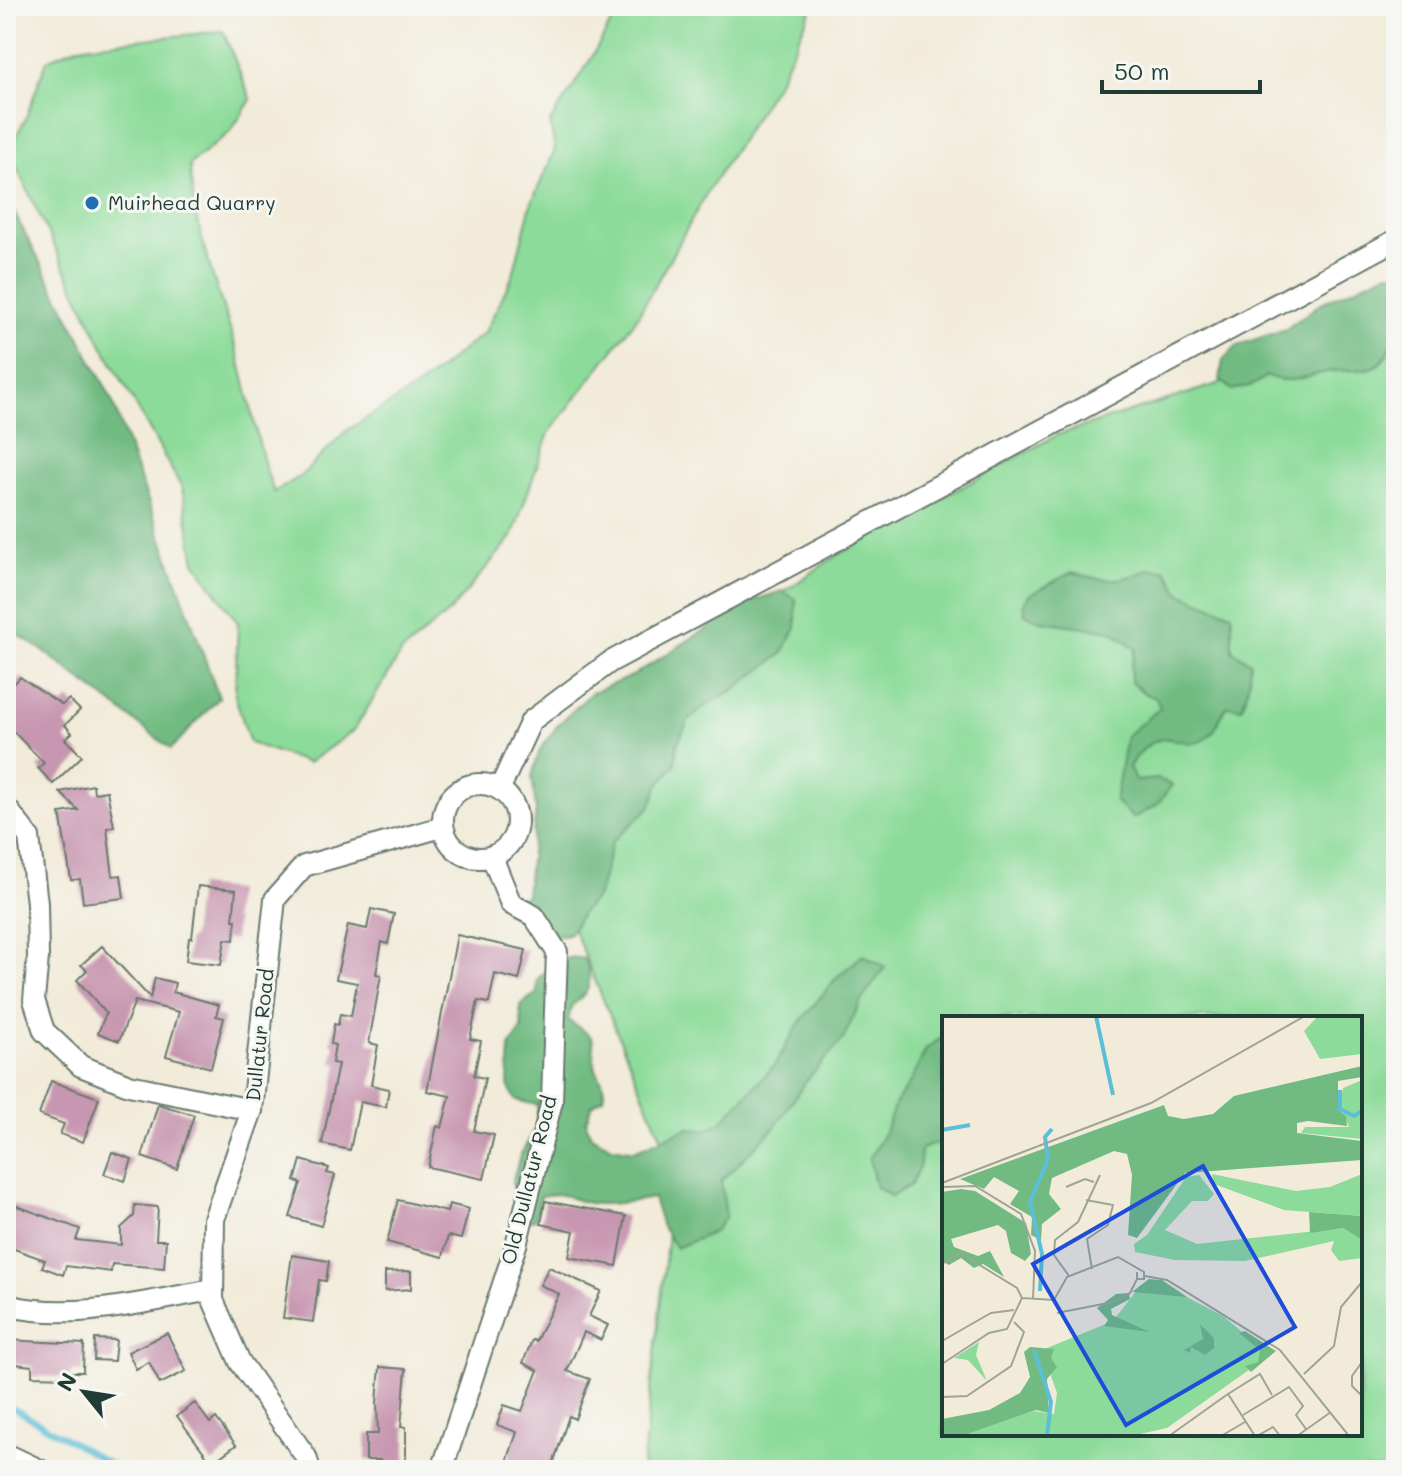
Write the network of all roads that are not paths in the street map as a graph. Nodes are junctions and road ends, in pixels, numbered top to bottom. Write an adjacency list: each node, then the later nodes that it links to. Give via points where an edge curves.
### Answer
1 (1396, 240): 2 (street, via 610,662 531,721)
2 (500, 788): 4 (street, via 472,784 453,794); 5 (street, via 516,809 518,822 513,840)
3 (6, 807): 6 (street, via 29,837 37,903 34,1000 44,1031 81,1066 129,1085)
4 (442, 827): 5 (street, via 459,852); 6 (street, Dullatur Road, via 304,866 275,899)
5 (492, 857): 12 (street, Old Dullatur Road, via 511,904 534,916 557,952 552,1101 516,1245)
6 (252, 1110): 7 (street, Dullatur Road, via 214,1219)
7 (213, 1290): 8 (street, via 92,1312); 11 (street, Dullatur Road, via 240,1362)
8 (6, 1305)
9 (6, 1454): 10 (street)
10 (40, 1470)
11 (310, 1470)
12 (442, 1470)

